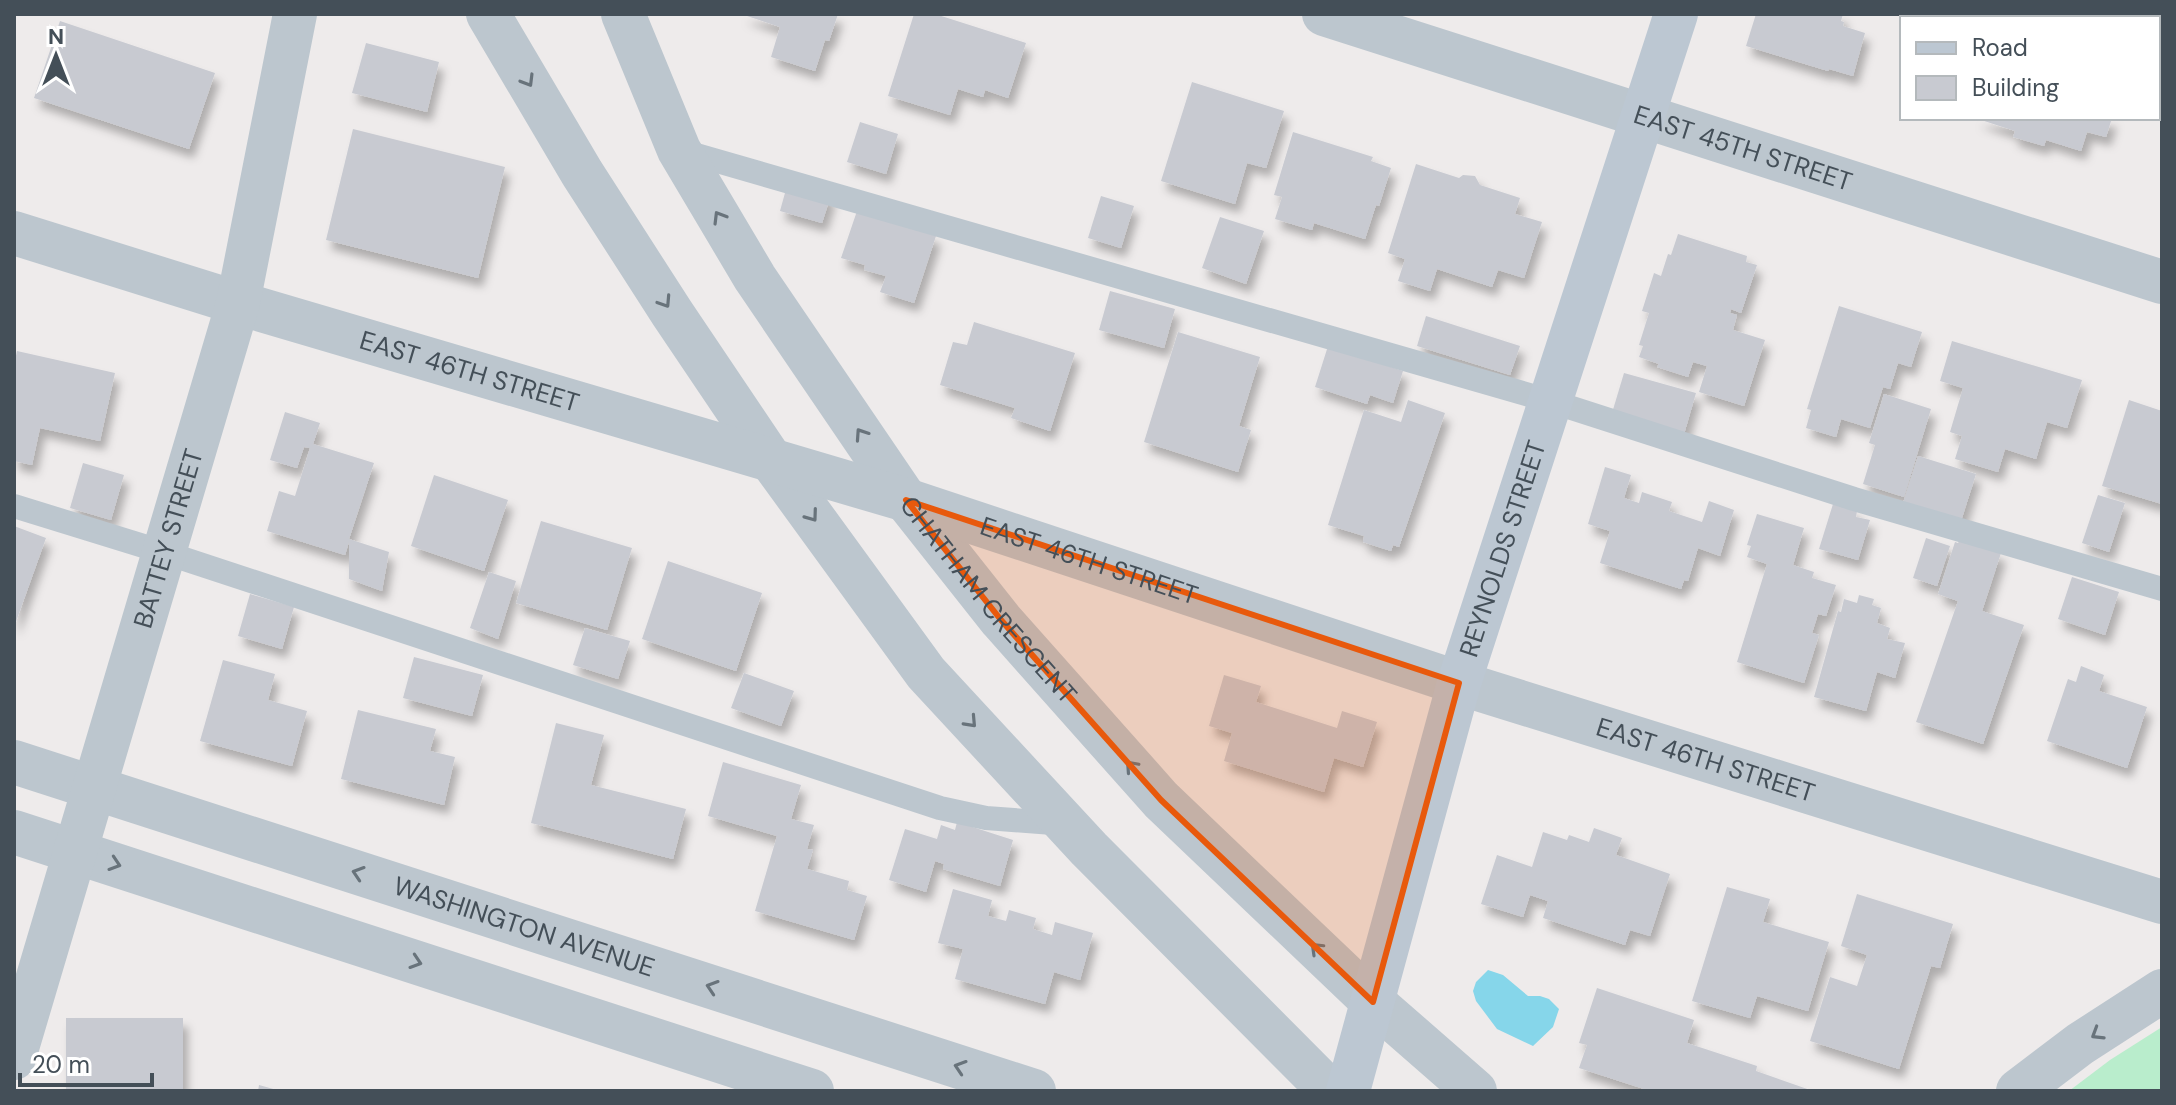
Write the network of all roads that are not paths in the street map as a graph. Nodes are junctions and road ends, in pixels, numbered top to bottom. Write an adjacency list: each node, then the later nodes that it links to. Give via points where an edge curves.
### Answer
1 (295, 14): 10 (street, BATTEY STREET)
2 (488, 14): 12 (street, one-way to 12, via 590,185)
3 (623, 14): 7 (street, CHATHAM CRESCENT)
4 (1324, 14): 6 (street, EAST 45TH STREET)
5 (1676, 14): 6 (street, REYNOLDS STREET)
6 (1643, 117): 9 (street, EAST 45TH STREET); 11 (street, REYNOLDS STREET)
7 (679, 150): 11 (lane); 13 (street, CHATHAM CRESCENT, one-way to 7, via 755,278)
8 (14, 233): 10 (street, EAST 46TH STREET)
9 (2162, 282)
10 (238, 303): 12 (street, EAST 46TH STREET); 15 (street, BATTEY STREET)
11 (1550, 401): 16 (lane, via 1854,499); 17 (street, REYNOLDS STREET)
12 (771, 460): 13 (street, EAST 46TH STREET); 20 (street, one-way to 20, via 926,673)
13 (906, 500): 17 (street, EAST 46TH STREET); 25 (street, CHATHAM CRESCENT, one-way to 13, via 1161,800 1001,620)
14 (14, 506): 15 (lane)
15 (163, 552): 19 (street, BATTEY STREET); 20 (lane, via 940,808 986,818)
16 (2162, 589)
17 (1459, 683): 23 (street, EAST 46TH STREET); 25 (street, REYNOLDS STREET)
18 (14, 762): 19 (street, WASHINGTON AVENUE)
19 (93, 787): 22 (street, BATTEY STREET); 28 (street, WASHINGTON AVENUE, one-way to 19)
20 (1067, 824): 29 (street)
21 (14, 832): 22 (street)
22 (74, 851): 26 (street, BATTEY STREET); 27 (street, one-way to 27)
23 (2162, 902)
24 (2162, 991): 32 (street, one-way to 32)
25 (1373, 1002): 30 (street, REYNOLDS STREET); 31 (street, CHATHAM CRESCENT)
26 (14, 1058)
27 (812, 1091)
28 (1034, 1091)
29 (1330, 1091)
30 (1348, 1091)
31 (1475, 1091)
32 (2018, 1091)

